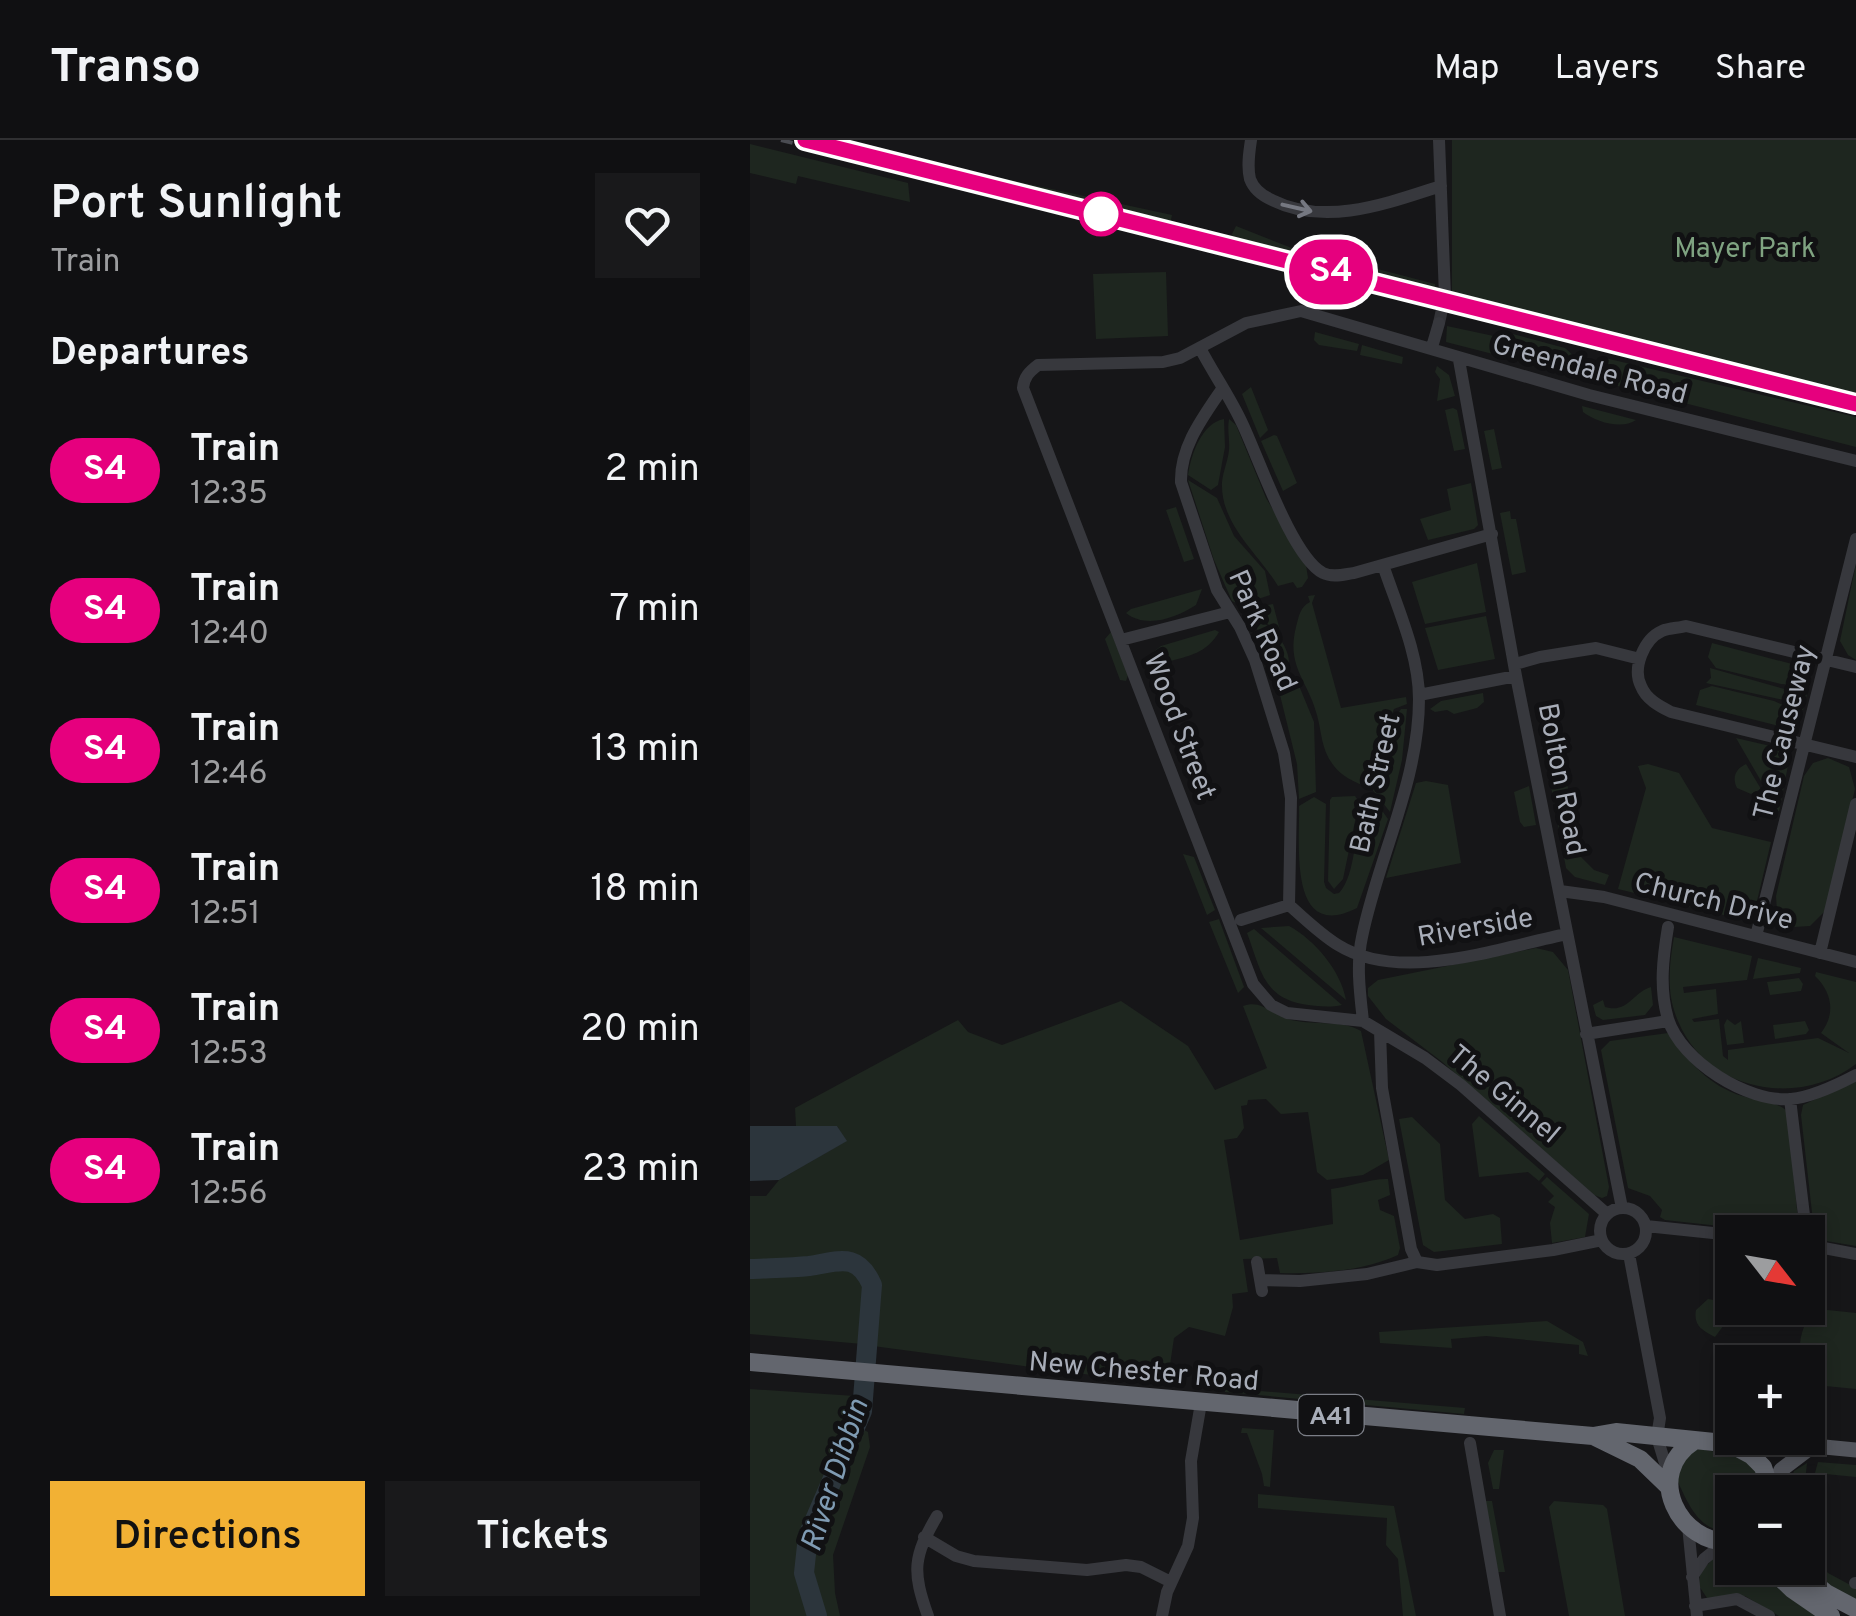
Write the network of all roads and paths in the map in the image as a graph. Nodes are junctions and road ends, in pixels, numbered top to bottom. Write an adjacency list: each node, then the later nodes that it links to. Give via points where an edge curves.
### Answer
1 (1251, 140): 3 (street, one-way to 3, via 1249,175 1256,190 1298,209 1378,206)
2 (1439, 140): 3 (street)
3 (1441, 186): 4 (street)
4 (1445, 296)
5 (1438, 323): 6 (street)
6 (1432, 347): 7 (street, Greendale Road, via 1300,311 1246,323); 8 (street, Greendale Road)
7 (1200, 348): 9 (street, Greendale Road, via 1163,362 1048,364); 10 (street)
8 (1459, 360): 11 (street, Greendale Road); 12 (street, Bolton Road)
9 (1028, 373): 16 (street, Wood Street, via 1023,388)
10 (1222, 389): 14 (street, via 1279,511 1311,562 1335,576); 15 (street, Park Road, via 1181,465 1186,502)
11 (1856, 462)
12 (1492, 534): 14 (street); 20 (street, Bolton Road)
13 (1856, 540): 18 (street, The Causeway)
14 (1383, 566): 21 (street, Bath Street)
15 (1230, 612): 16 (street); 26 (street, Park Road, via 1255,660 1284,753)
16 (1121, 640): 34 (street, Wood Street, via 1253,984 1287,1013)
17 (1640, 659): 18 (street, via 1662,630 1686,626); 20 (street, via 1596,648 1540,656); 22 (street, via 1641,688 1660,707)
18 (1828, 660): 19 (street); 22 (street, The Causeway)
19 (1856, 667)
20 (1516, 670): 21 (street); 25 (street, Bolton Road)
21 (1419, 695): 32 (street, Bath Street, via 1408,769)
22 (1806, 748): 23 (street); 30 (street, The Causeway)
23 (1856, 757)
24 (1856, 804): 31 (street)
25 (1560, 891): 29 (street, Bolton Road); 30 (street, Church Drive)
26 (1289, 905): 27 (street); 32 (street, Riverside)
27 (1240, 920)
28 (1668, 927): 35 (street, via 1662,967)
29 (1567, 934): 32 (street, Riverside, via 1425,964); 37 (street, Bolton Road)
30 (1756, 936): 31 (street, Church Drive)
31 (1820, 953): 33 (street, Church Drive)
32 (1360, 955): 34 (street, Bath Street)
33 (1856, 962)
34 (1363, 1021): 36 (street, The Ginnel)
35 (1668, 1021): 37 (street); 39 (street, via 1720,1078)
36 (1380, 1031): 41 (street, The Ginnel, via 1462,1086); 50 (street, via 1382,1088)
37 (1586, 1034): 40 (street, Bolton Road)
38 (1856, 1075): 39 (street)
39 (1790, 1099): 42 (street)
40 (1622, 1208): 41 (street); 43 (street, via 1636,1212)
41 (1608, 1214): 45 (street)
42 (1804, 1215)
43 (1646, 1226): 44 (street); 47 (street, via 1641,1246)
44 (1715, 1233)
45 (1602, 1240): 47 (street, via 1612,1252); 50 (street, via 1437,1265)
46 (1825, 1248): 48 (street)
47 (1629, 1254): 54 (street, via 1660,1418)
48 (1856, 1254)
49 (1257, 1262): 50 (street, via 1262,1286)
50 (1417, 1262)
51 (750, 1362): 52 (highway, New Chester Road / A41)
52 (1201, 1403): 53 (highway, New Chester Road / A41); 69 (street, via 1188,1546)
53 (1592, 1436): 54 (highway, New Chester Road / A41); 62 (highway, New Chester Road / A41)
54 (1657, 1438): 55 (highway, New Chester Road / A41); 62 (street)
55 (1694, 1442): 56 (highway, A41); 62 (highway, via 1678,1454)
56 (1715, 1442)
57 (1470, 1443): 76 (street)
58 (1825, 1447): 59 (main road)
59 (1856, 1450)
60 (1802, 1455): 61 (main road)
61 (1779, 1475)
62 (1668, 1480): 64 (highway, A41)
63 (937, 1516): 65 (street)
64 (1688, 1526): 66 (highway); 68 (street)
65 (924, 1537): 69 (street, via 974,1562 1087,1570 1126,1565); 74 (street, via 915,1572)
66 (1715, 1537)
67 (1715, 1551): 68 (street)
68 (1691, 1580): 73 (street)
69 (1171, 1582): 75 (street)
70 (1788, 1585): 78 (highway)
71 (1816, 1585): 72 (highway)
72 (1856, 1609)
73 (1696, 1611): 77 (street, via 1737,1599)
74 (928, 1616)
75 (1162, 1616)
76 (1500, 1616)
77 (1770, 1616)
78 (1831, 1616)

